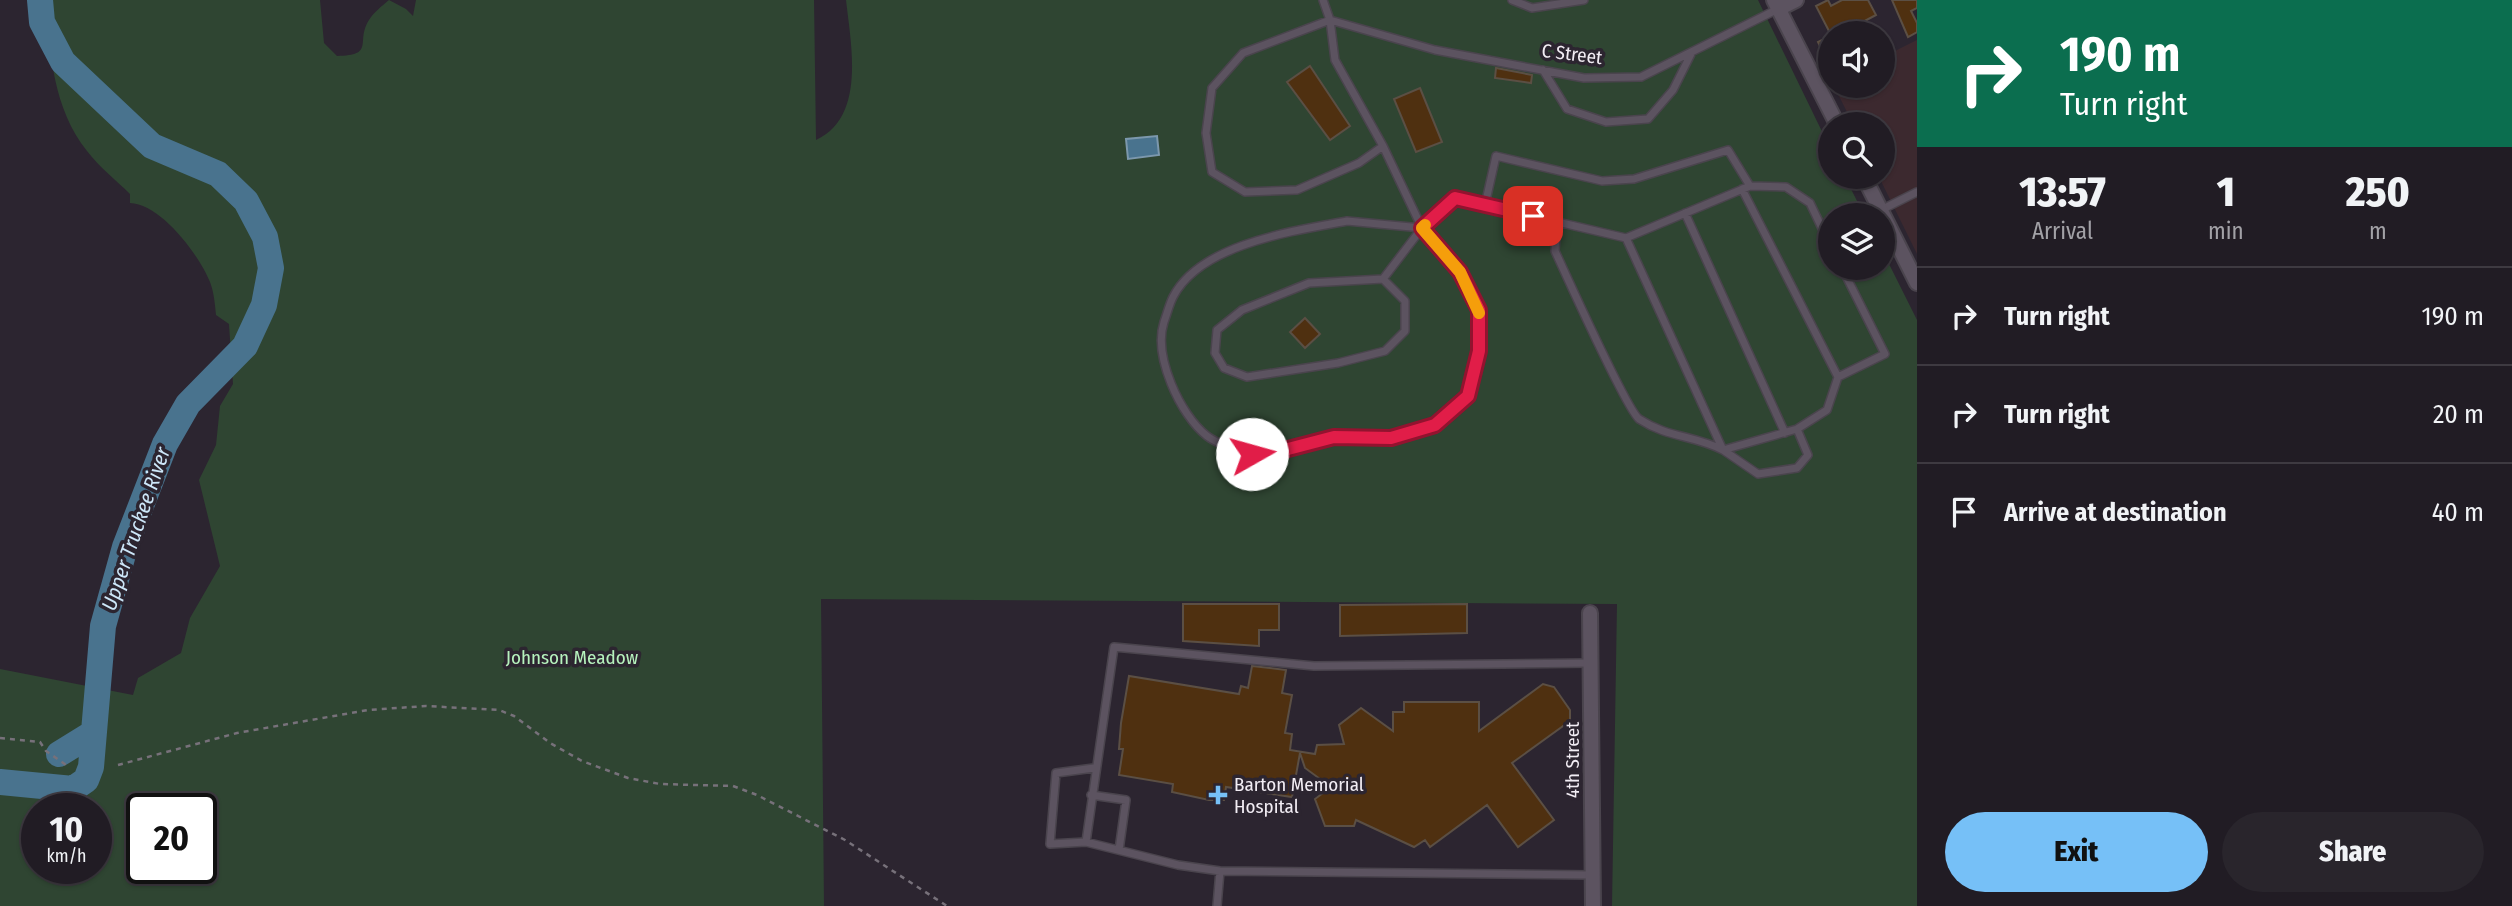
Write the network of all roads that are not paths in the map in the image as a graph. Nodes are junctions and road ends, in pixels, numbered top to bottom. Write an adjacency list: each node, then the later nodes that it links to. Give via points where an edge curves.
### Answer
1 (1323, 0): 6 (lane)
2 (1512, 0): 3 (lane, via 1532,8)
3 (1584, 0)
4 (1796, 0): 5 (street, C Street)
5 (1776, 4): 7 (lane, C Street); 9 (street)
6 (1330, 20): 8 (lane, C Street, via 1435,50); 10 (lane, via 1335,60); 10 (lane, via 1243,53 1212,88 1206,133 1212,172 1245,192 1297,190 1359,163)
7 (1693, 52): 8 (lane, C Street, via 1641,77 1584,78); 8 (lane, via 1673,90 1648,119 1606,122 1567,109)
8 (1543, 71)
9 (1831, 112)
10 (1383, 146): 18 (lane)
11 (1746, 188): 14 (lane, via 1728,150 1634,179 1602,181 1496,156); 15 (lane); 16 (lane, via 1786,187 1810,203); 24 (lane)
12 (1917, 191): 13 (lane)
13 (1894, 203)
14 (1485, 205): 17 (lane); 18 (lane, via 1455,198)
15 (1685, 213): 19 (lane); 26 (lane)
16 (1818, 220)
17 (1557, 222): 19 (lane); 27 (lane, via 1555,251 1636,417 1667,435 1702,439)
18 (1422, 228): 18 (lane, via 1347,221 1275,234 1207,260 1173,296 1162,329 1165,370 1181,405 1208,437 1252,454 1334,437 1391,438 1435,425 1468,396 1479,351 1479,310 1460,272); 21 (lane)
19 (1626, 238): 27 (lane)
20 (1895, 239): 23 (street)
21 (1383, 279): 21 (lane, via 1309,283 1242,310 1217,330 1215,354 1224,368 1247,377 1385,351 1405,331 1405,301)
22 (1848, 280): 24 (lane, via 1885,354)
23 (1917, 284)
24 (1838, 377): 25 (lane, via 1827,410)
25 (1797, 429): 26 (lane); 27 (lane, via 1808,455 1797,468 1758,474)
26 (1785, 433): 27 (lane)
27 (1723, 450)
28 (1590, 613): 29 (street, 4th Street)
29 (1590, 663): 30 (lane, via 1314,666 1114,648); 35 (street, 4th Street)
30 (1094, 768): 31 (lane); 32 (lane, via 1056,773 1049,844)
31 (1091, 795): 32 (lane); 33 (lane, via 1126,800)
32 (1086, 842): 33 (lane)
33 (1119, 850): 34 (lane)
34 (1220, 871): 35 (lane); 36 (lane)
35 (1592, 875): 37 (street, 4th Street)
36 (1217, 906)
37 (1593, 906)

